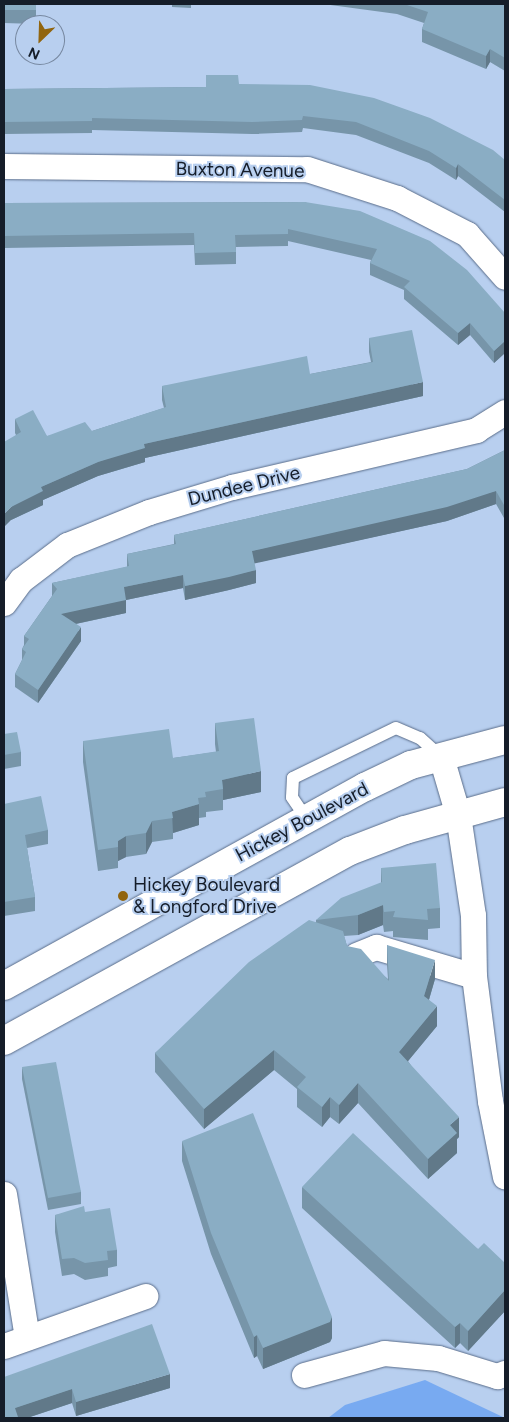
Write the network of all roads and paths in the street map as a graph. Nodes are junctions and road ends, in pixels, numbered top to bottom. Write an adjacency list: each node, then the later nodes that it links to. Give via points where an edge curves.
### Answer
1 (4, 166): 2 (street, Buxton Avenue, via 307,169 397,198 466,234)
2 (505, 277)
3 (505, 412): 4 (street, Dundee Drive, via 476,430 232,487 148,512 67,545 21,580)
4 (4, 603)
5 (505, 740): 6 (main road, Hickey Boulevard)
6 (441, 757): 8 (street); 9 (main road, Hickey Boulevard, via 411,765); 9 (lane, via 403,728 387,732 293,778 292,797)
7 (505, 802): 8 (main road)
8 (458, 815): 11 (street, via 473,931); 13 (main road, via 396,833 299,876)
9 (306, 818): 12 (main road, Hickey Boulevard)
10 (356, 955): 11 (street, via 376,947)
11 (474, 976): 14 (street, via 490,1101)
12 (4, 986)
13 (4, 1041)
14 (505, 1177)
15 (4, 1194): 17 (street)
16 (145, 1296): 17 (street)
17 (28, 1338): 18 (street)
18 (4, 1346)
19 (505, 1373): 20 (street, via 497,1376 438,1358 384,1353)
20 (304, 1375)

